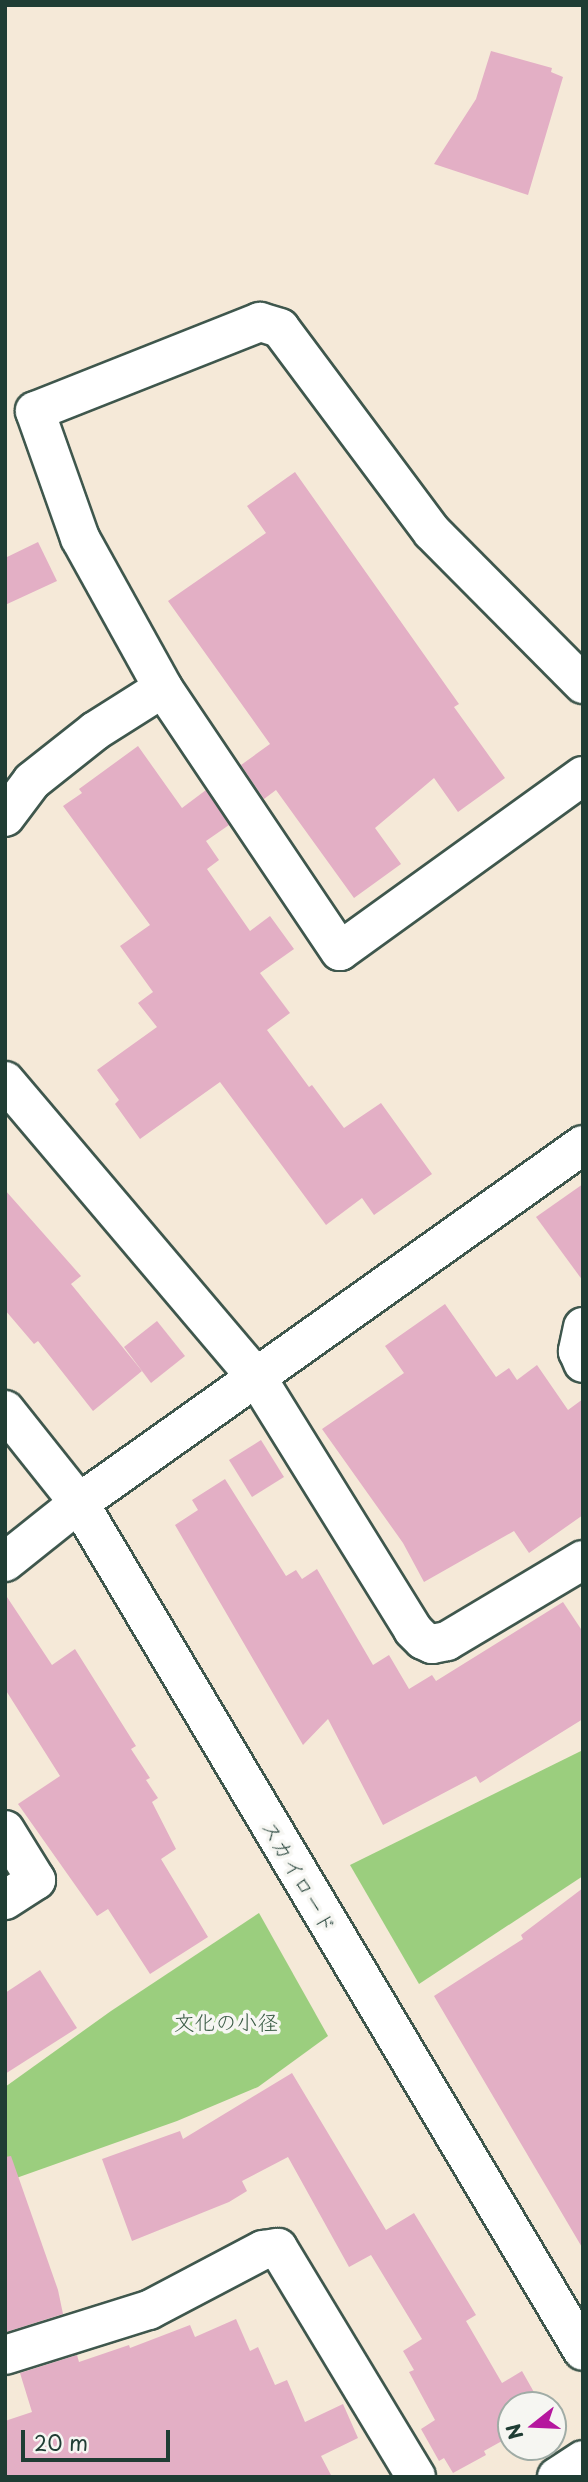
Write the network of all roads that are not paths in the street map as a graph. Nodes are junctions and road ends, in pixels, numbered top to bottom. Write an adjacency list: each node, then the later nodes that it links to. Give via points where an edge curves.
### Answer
1 (583, 684): 2 (street, via 432,532 280,328 260,322 35,411 80,538)
2 (163, 688): 3 (street, via 340,951); 4 (street, via 95,731 32,781)
3 (583, 776)
4 (5, 817)
5 (5, 1081): 9 (street)
6 (583, 1144): 9 (street)
7 (583, 1327): 8 (street, via 578,1350)
8 (583, 1363)
9 (257, 1378): 11 (street); 12 (street, via 423,1640 432,1644 447,1641)
10 (5, 1410): 11 (street, スカイロード)
11 (79, 1503): 13 (street); 16 (street, スカイロード)
12 (583, 1560)
13 (5, 1562)
14 (5, 1830): 15 (street, via 36,1880)
15 (5, 1900)
16 (583, 2351)
17 (5, 2355): 19 (street, via 149,2310 262,2250 278,2248)
18 (583, 2460): 20 (street)
19 (416, 2477)
20 (557, 2477)

